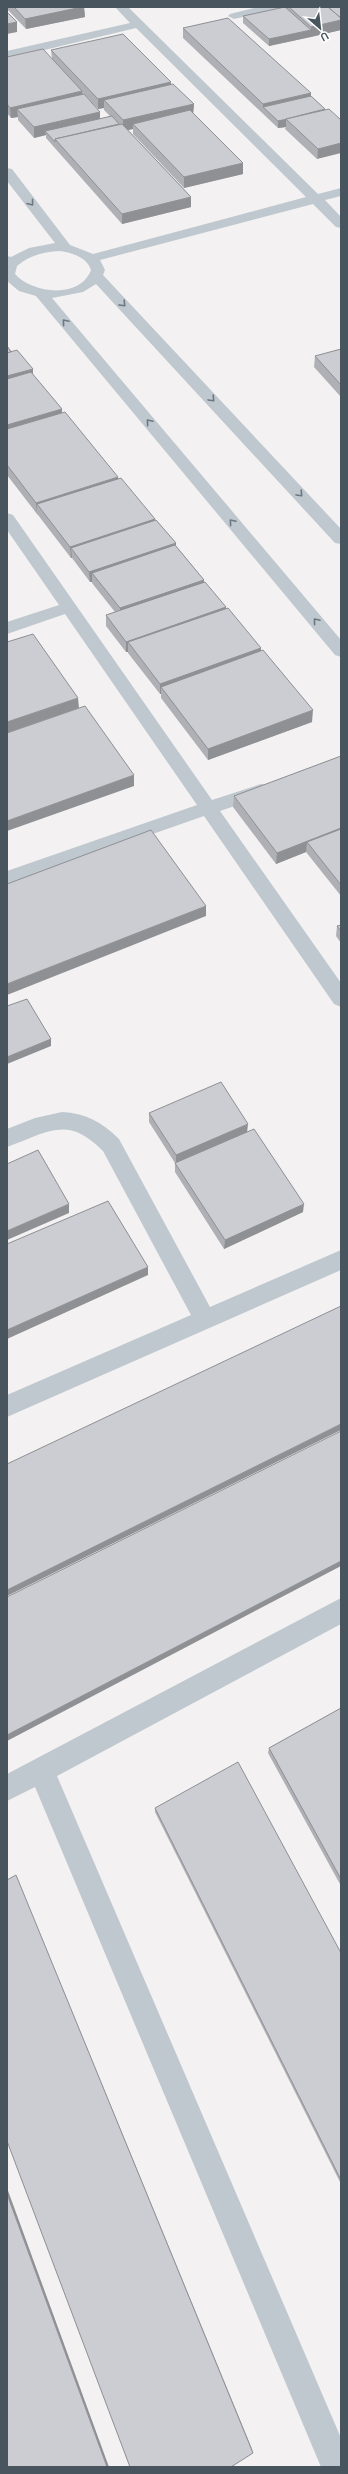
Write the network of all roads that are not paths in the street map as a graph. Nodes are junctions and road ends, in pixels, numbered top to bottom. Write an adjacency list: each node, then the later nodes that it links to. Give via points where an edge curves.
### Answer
1 (121, 7): 4 (street)
2 (273, 7): 3 (street)
3 (234, 16)
4 (139, 24): 5 (street); 8 (street)
5 (7, 55)
6 (7, 172): 10 (street, one-way to 10)
7 (341, 192): 8 (street)
8 (316, 198): 9 (street); 11 (street)
9 (341, 224)
10 (66, 248): 11 (street, via 81,251); 12 (street, via 32,250)
11 (92, 258): 13 (street, via 97,266)
12 (9, 262): 14 (street)
13 (96, 276): 15 (street, via 88,284 75,290 59,294); 17 (street, one-way to 17)
14 (10, 284): 15 (street)
15 (41, 294): 20 (street, one-way to 15)
16 (7, 518): 18 (street)
17 (341, 539)
18 (69, 607): 19 (street); 22 (street)
19 (7, 628)
20 (341, 651)
21 (275, 785): 22 (street)
22 (208, 808): 23 (street); 24 (street)
23 (7, 878)
24 (341, 999)
25 (7, 1138): 27 (street, via 47,1122 69,1120 89,1124 100,1132 111,1145)
26 (341, 1260): 27 (street)
27 (205, 1319): 28 (street)
28 (7, 1406)
29 (341, 1610): 30 (street)
30 (41, 1770): 31 (street); 32 (street)
31 (7, 1788)
32 (337, 2467)

